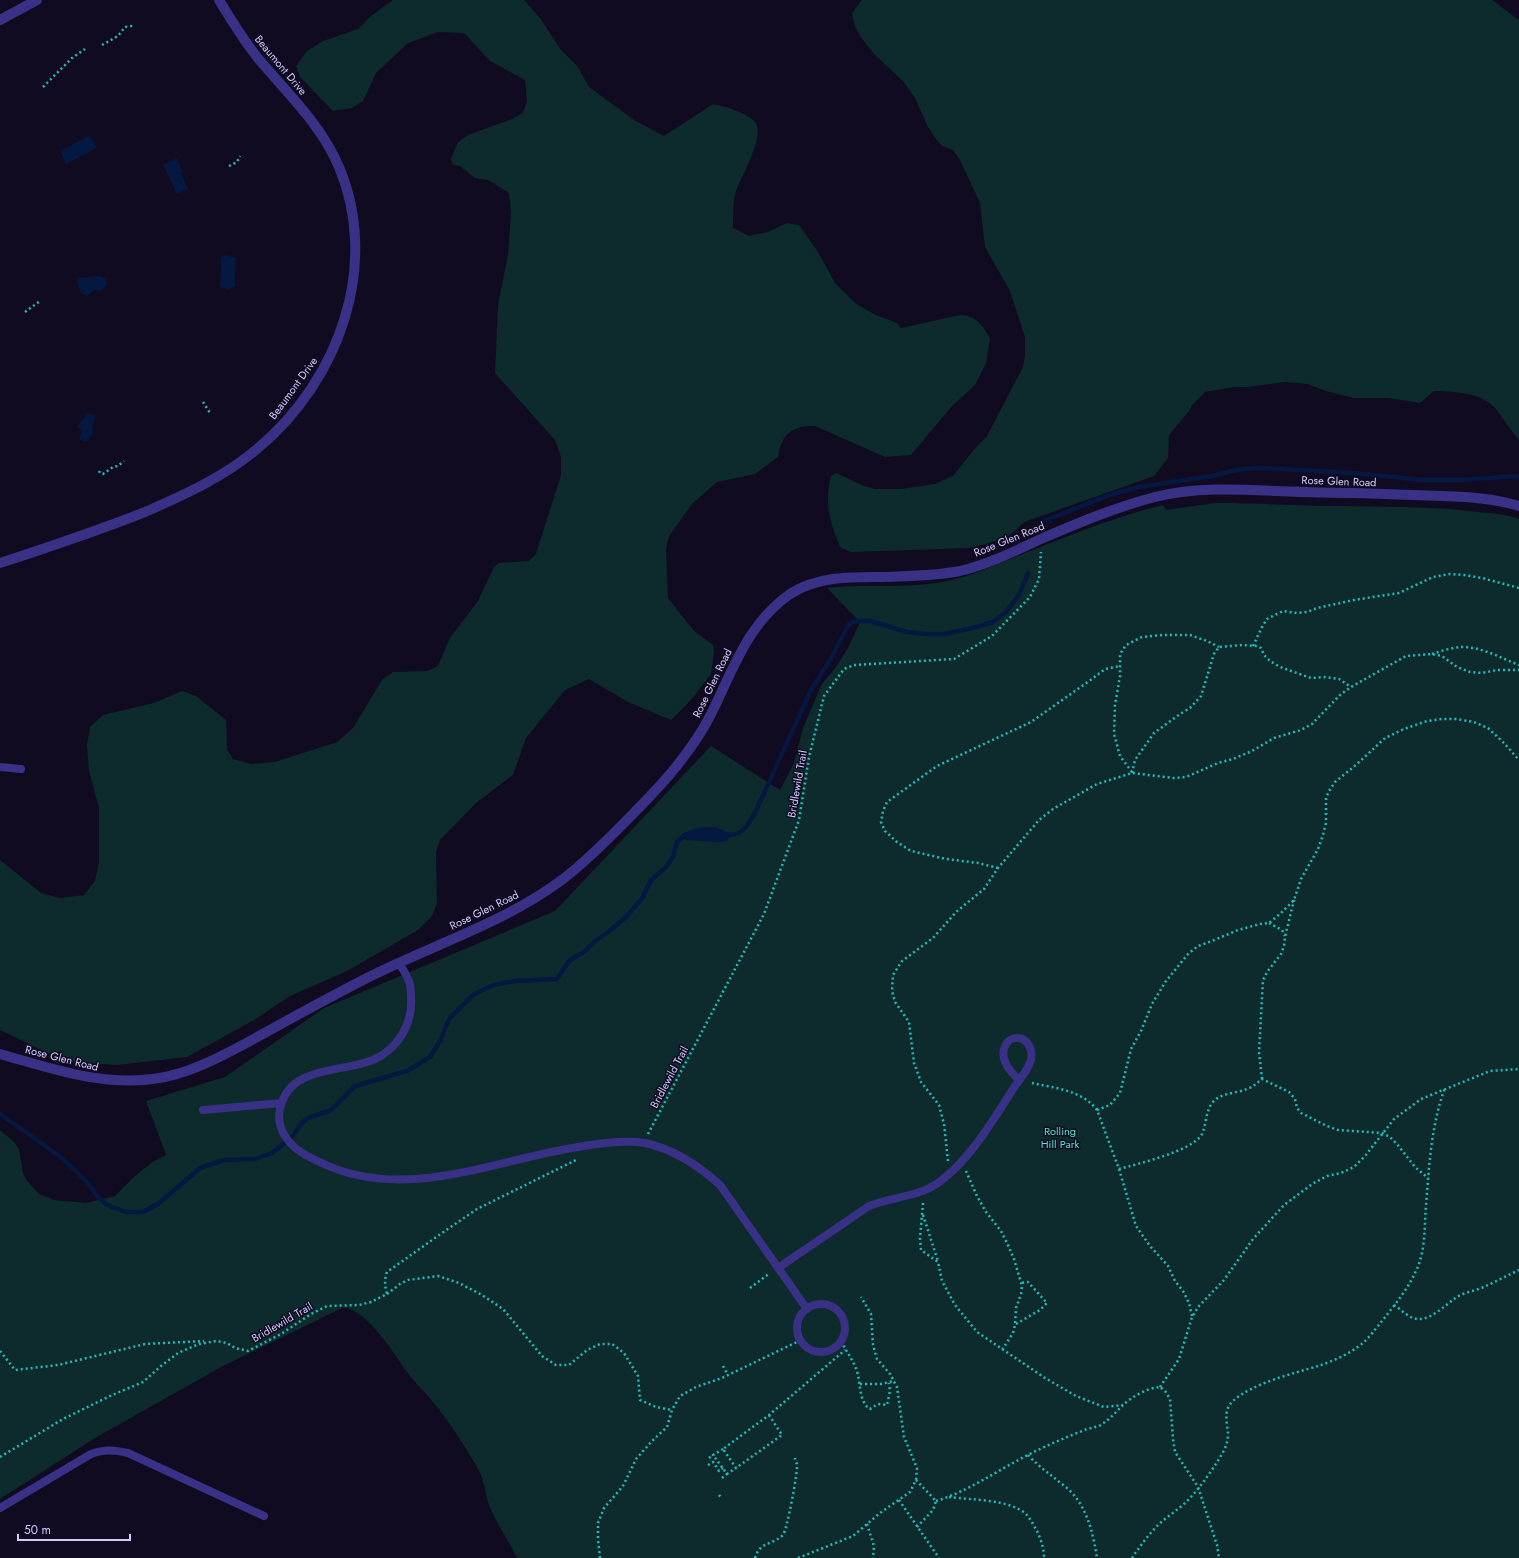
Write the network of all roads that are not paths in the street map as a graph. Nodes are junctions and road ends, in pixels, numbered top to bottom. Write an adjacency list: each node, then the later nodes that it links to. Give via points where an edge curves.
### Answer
1 (37, 0): 3 (street)
2 (219, 0): 5 (street, Beaumont Drive, via 241,36 315,124 333,154 345,183 355,225 354,281 330,359 282,426 257,449 216,478 189,493 110,526)
3 (0, 20)
4 (1519, 506): 8 (street, Rose Glen Road, via 1466,497 1187,490 1158,496 1100,515 985,564 958,571 912,576 846,577 808,584 774,607 752,633 696,739 675,768 601,846 561,881 538,896 505,915)
5 (0, 562)
6 (0, 767): 7 (lane)
7 (21, 769)
8 (399, 963): 9 (street, Rose Glen Road, via 204,1064 157,1079 104,1080); 11 (lane, via 409,980 412,1003 406,1028 400,1039 384,1054 372,1060 301,1079 292,1086)
9 (0, 1054)
10 (1019, 1080): 10 (lane, via 1004,1060 1003,1050 1006,1043 1013,1038 1021,1038 1028,1043 1031,1051 1027,1070); 13 (lane, via 962,1159 937,1184 910,1196 869,1206)
11 (281, 1103): 12 (lane); 13 (lane, via 279,1112 282,1131 292,1145 317,1161 350,1174 369,1178 401,1180 453,1174 533,1155 591,1145 643,1143 675,1153 720,1185)
12 (203, 1110)
13 (778, 1268): 14 (lane)
14 (807, 1309): 14 (lane, via 823,1304 838,1311 843,1318 845,1334 836,1347 821,1352 806,1347 798,1334 799,1320)
15 (0, 1508): 16 (lane, via 91,1454 102,1450 114,1450 128,1453)
16 (264, 1516)

